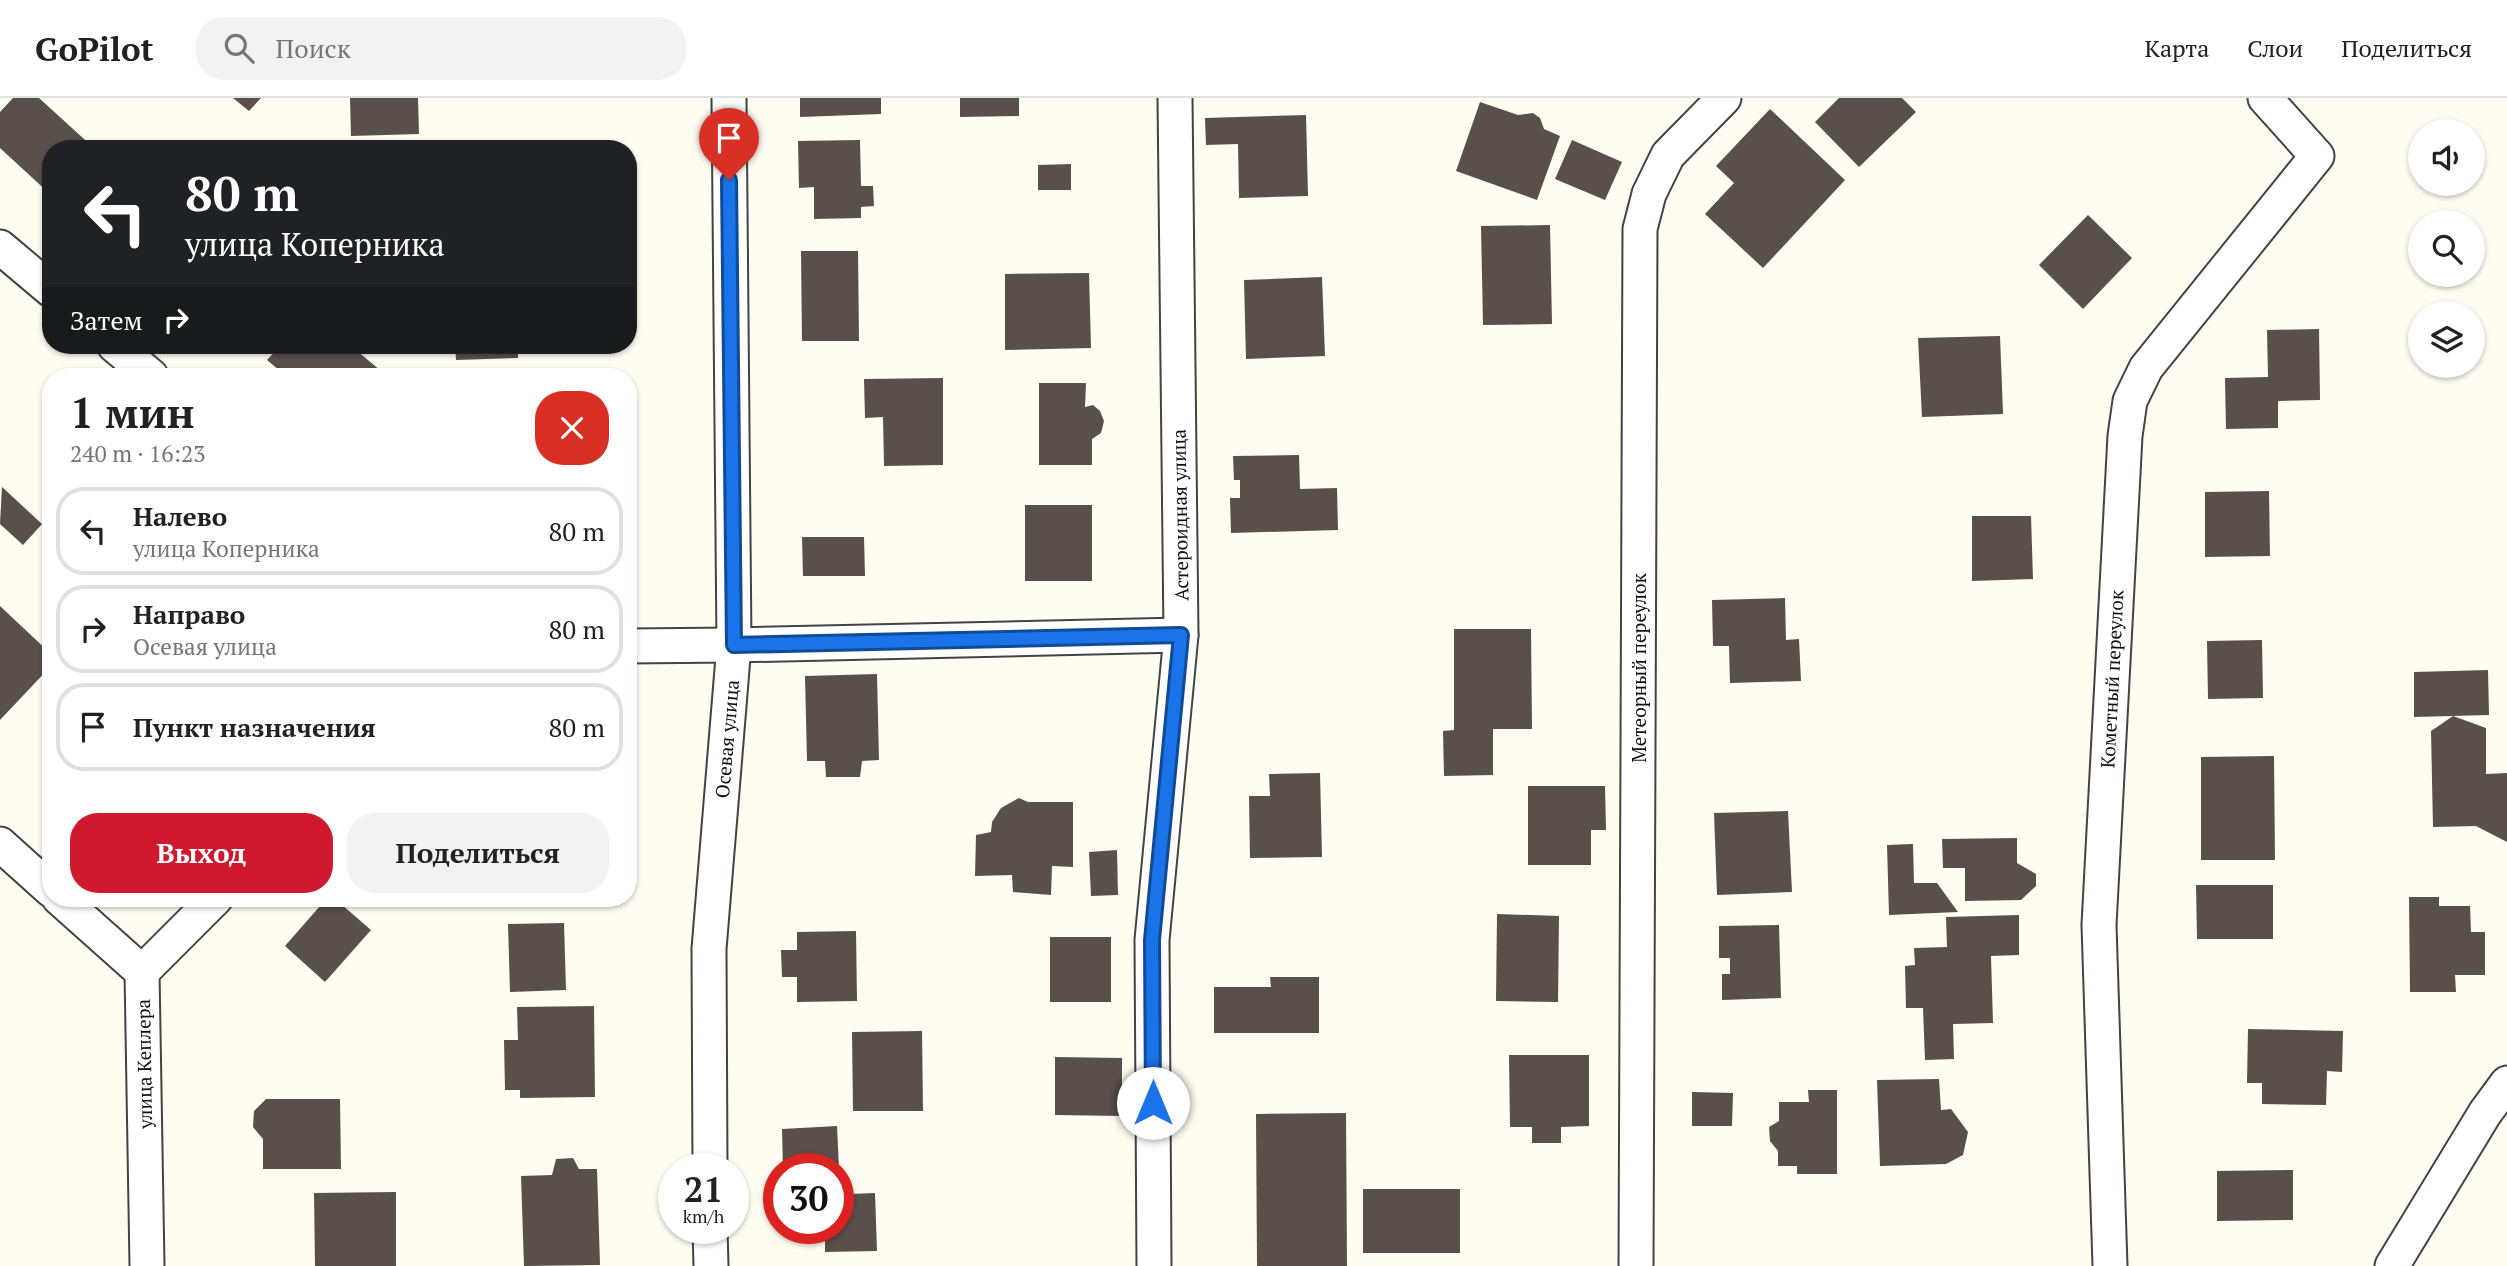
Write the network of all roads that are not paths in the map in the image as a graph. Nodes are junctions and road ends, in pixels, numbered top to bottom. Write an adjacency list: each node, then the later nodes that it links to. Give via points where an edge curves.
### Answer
1 (729, 98): 10 (street, Осевая улица)
2 (1175, 98): 9 (street, Астероидная улица)
3 (1724, 98): 23 (street, Метеорный переулок, via 1668,155 1649,194 1640,229)
4 (2265, 98): 24 (street, Кометный переулок, via 2317,156 2146,368 2130,401 2125,436 2099,925)
5 (0, 247): 6 (street)
6 (42, 282)
7 (125, 354): 8 (street)
8 (141, 368)
9 (1181, 635): 10 (street); 22 (street, Астероидная улица, via 1152,940)
10 (734, 645): 11 (street); 18 (street, Осевая улица, via 709,949)
11 (637, 646)
12 (0, 844): 13 (street)
13 (42, 882)
14 (69, 907): 16 (street, улица Кеплера)
15 (207, 907): 16 (street)
16 (142, 972): 20 (street, улица Кеплера)
17 (2507, 1083): 25 (street)
18 (710, 1153)
19 (710, 1244): 21 (street)
20 (147, 1266)
21 (710, 1266)
22 (1154, 1266)
23 (1636, 1266)
24 (2110, 1266)
25 (2392, 1266)

